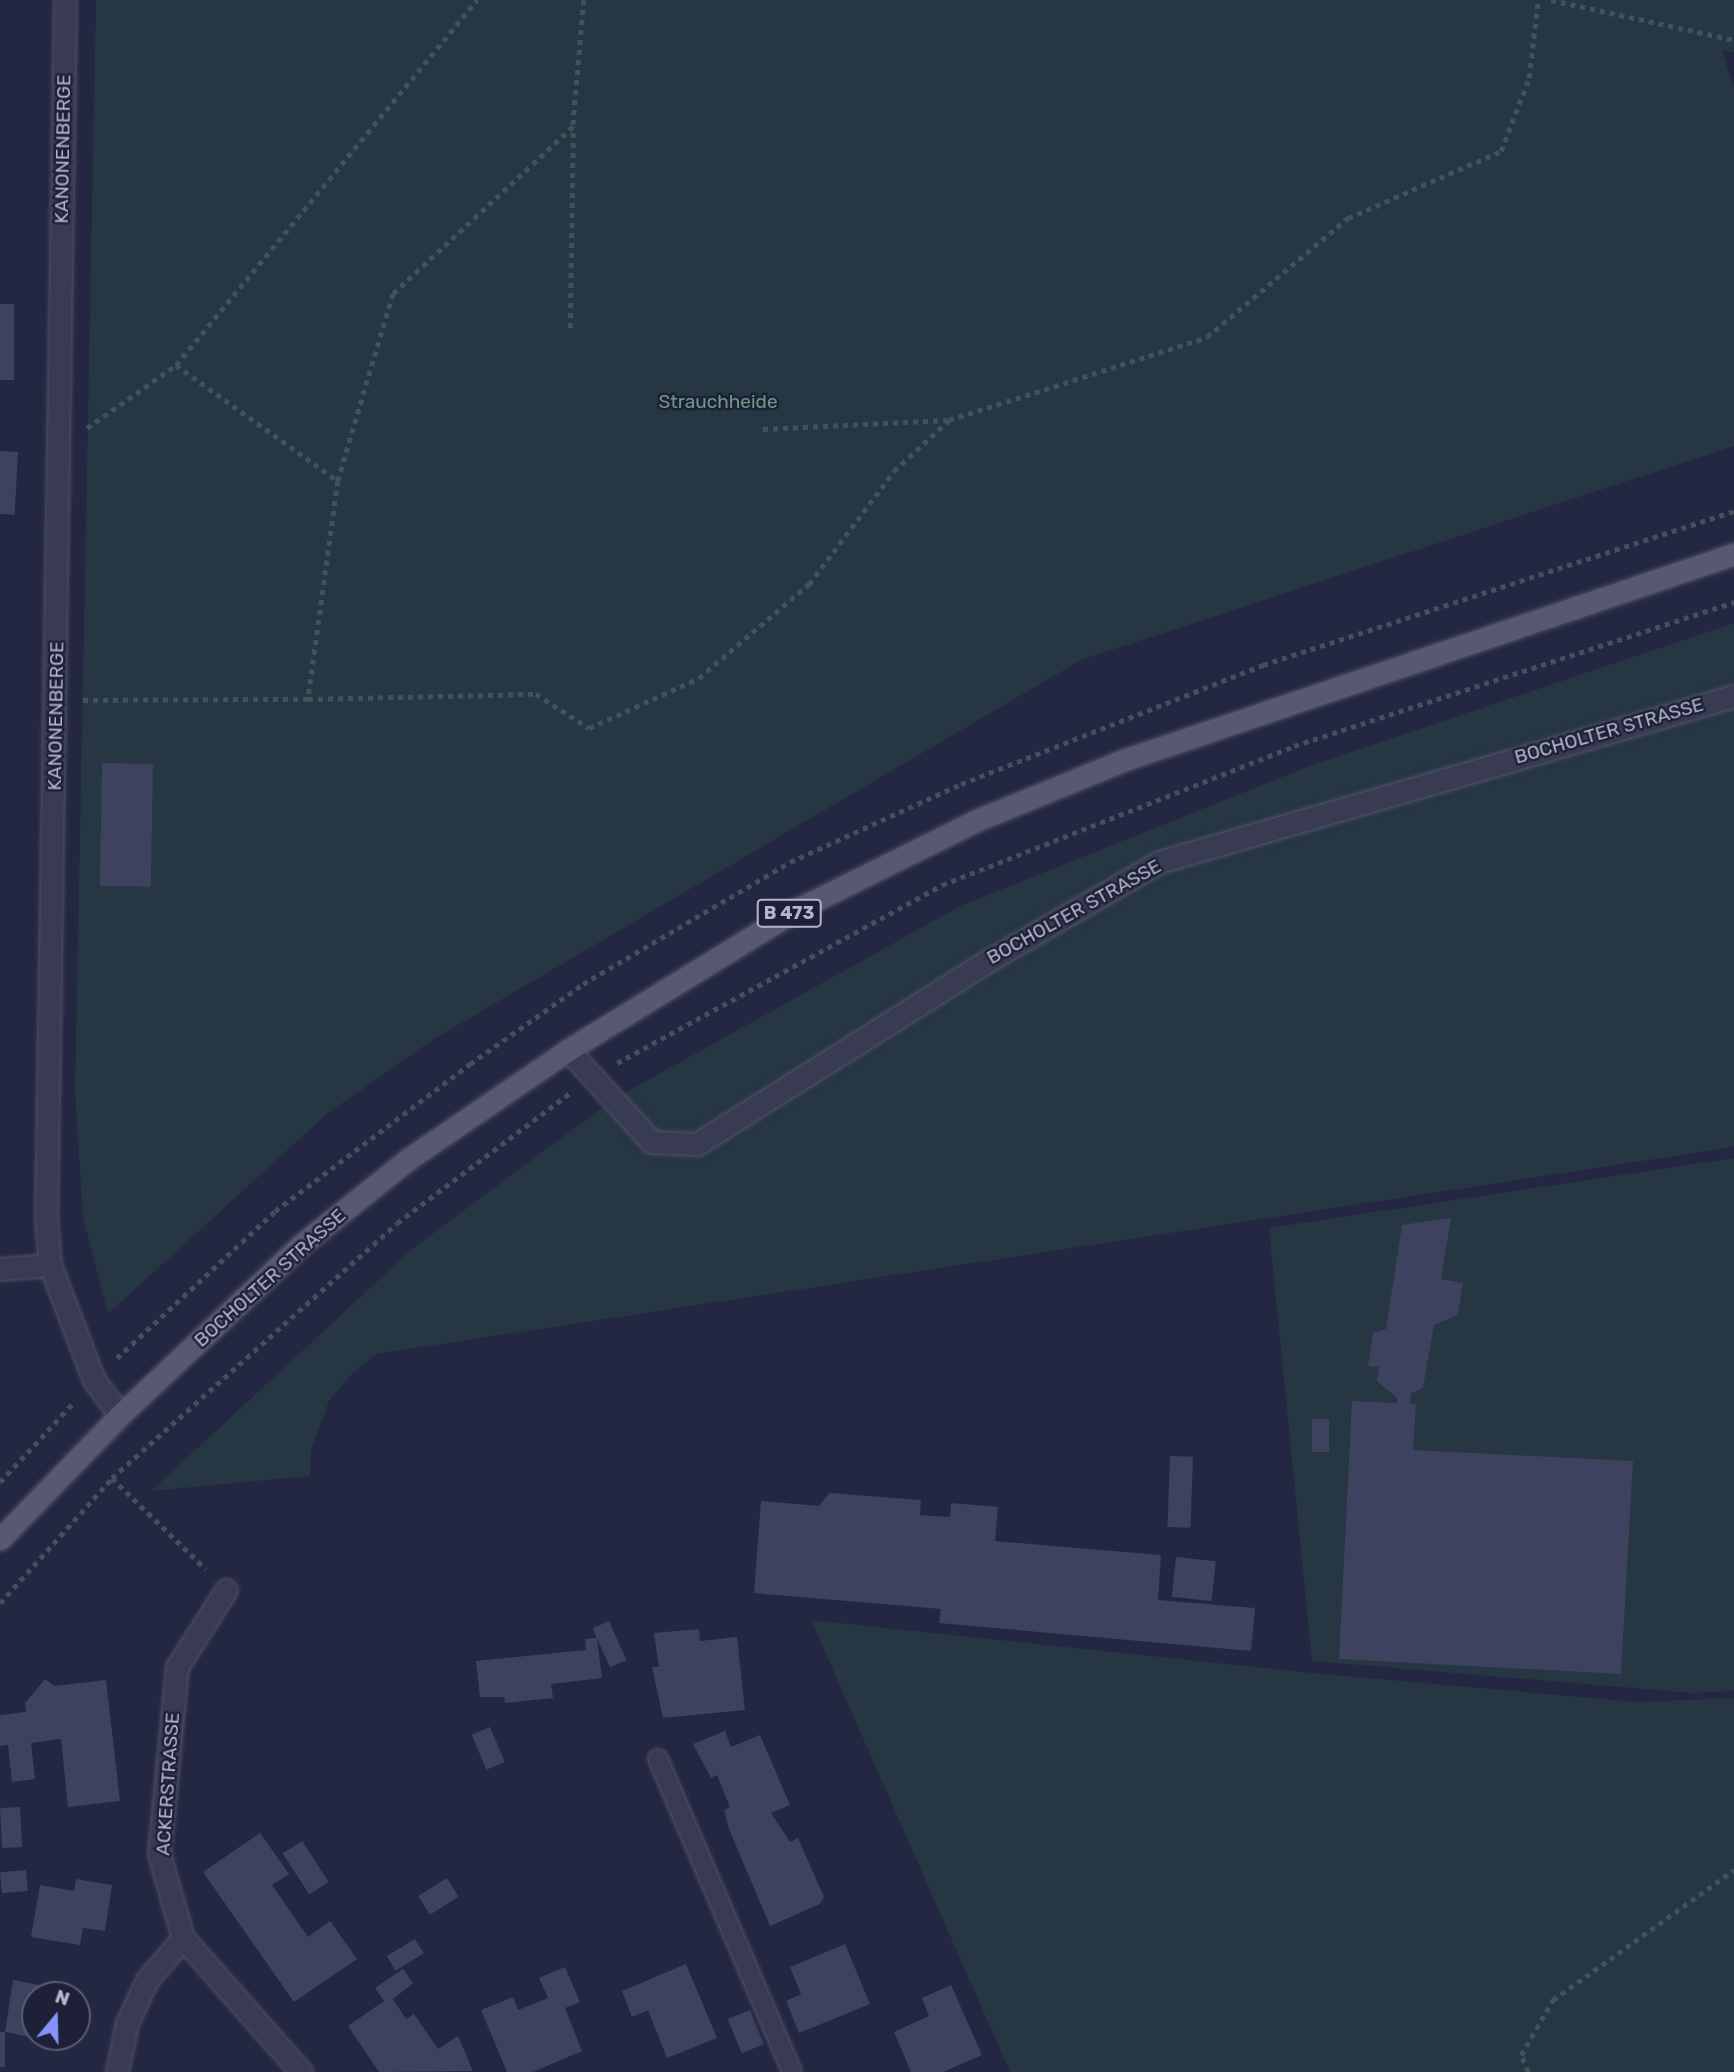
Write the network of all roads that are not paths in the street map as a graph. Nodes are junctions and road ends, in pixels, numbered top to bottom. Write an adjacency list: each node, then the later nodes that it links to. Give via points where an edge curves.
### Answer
1 (65, 0): 5 (street, KANONENBERGE, via 47,1205)
2 (1734, 554): 4 (main road, BOCHOLTER STRASSE / B 473, via 1280,705 975,821 792,912)
3 (1734, 696): 4 (street, BOCHOLTER STRASSE, via 1159,862 986,962 697,1144 652,1142)
4 (568, 1050): 7 (main road, BOCHOLTER STRASSE / B 473, via 407,1160 312,1237)
5 (50, 1265): 6 (street); 7 (street, KANONENBERGE, via 94,1380)
6 (0, 1269)
7 (120, 1415): 8 (main road, BOCHOLTER STRASSE / B 473)
8 (0, 1539)
9 (226, 1590): 11 (street, ACKERSTRASSE, via 177,1668 159,1854)
10 (658, 1759): 14 (lane)
11 (183, 1938): 12 (street, via 147,1980 127,2023); 13 (street, ACKERSTRASSE)
12 (117, 2072)
13 (301, 2072)
14 (792, 2072)

